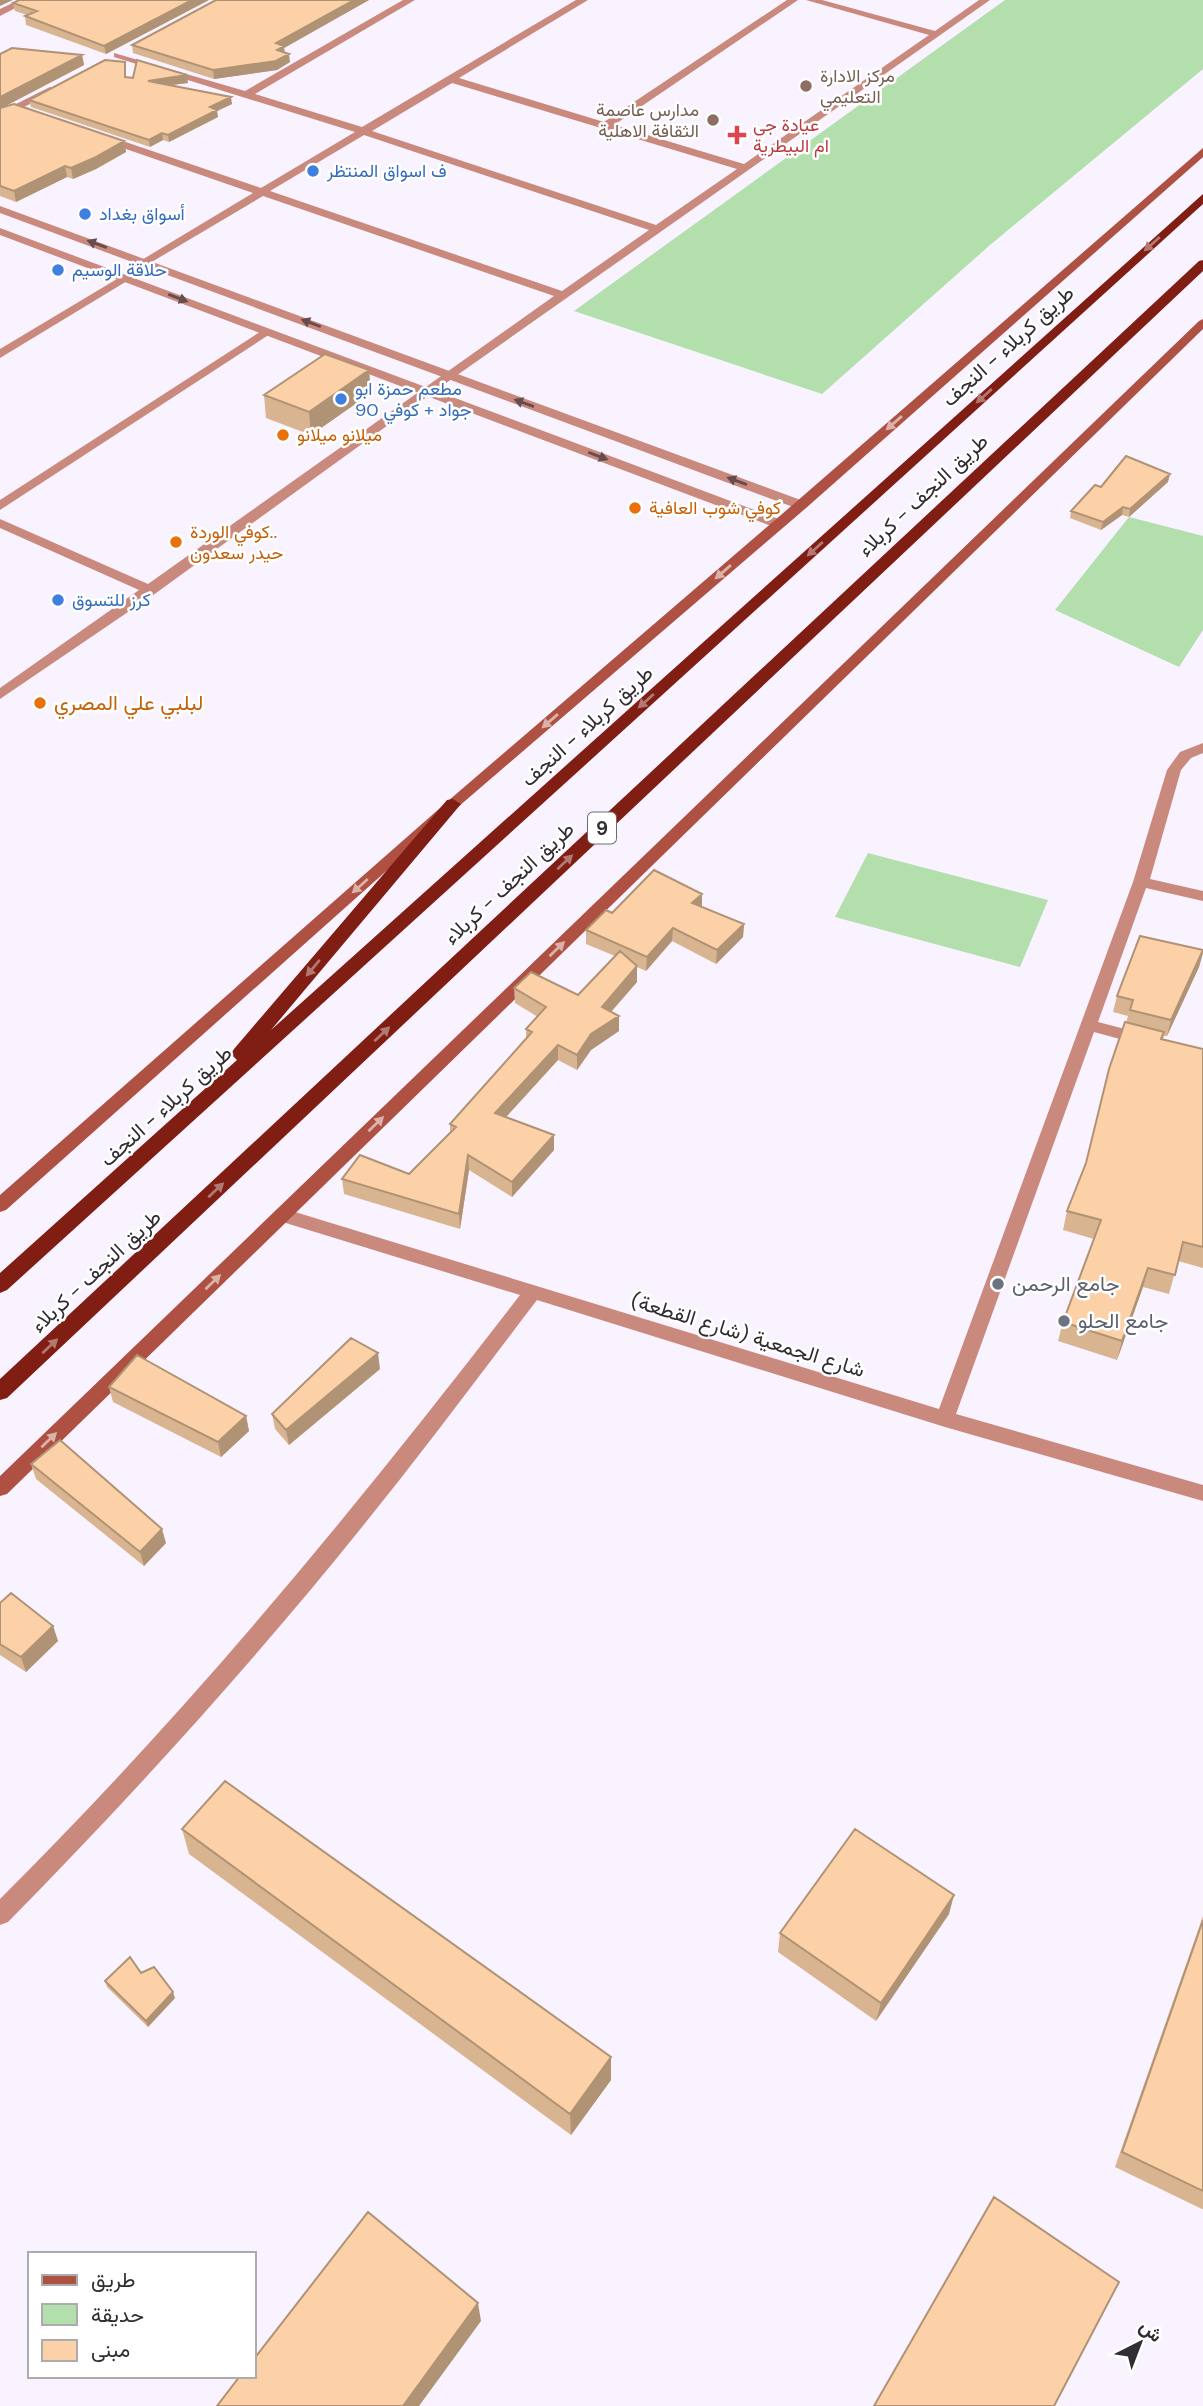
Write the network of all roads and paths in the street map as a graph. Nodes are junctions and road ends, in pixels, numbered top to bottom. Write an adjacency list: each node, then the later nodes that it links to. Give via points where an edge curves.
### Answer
1 (26, 0): 7 (street)
2 (410, 0): 14 (street)
3 (583, 0): 12 (street)
4 (793, 0): 18 (street)
5 (811, 0): 8 (street)
6 (985, 0): 8 (street)
7 (0, 13)
8 (936, 34): 22 (street)
9 (129, 49): 10 (street)
10 (118, 55): 11 (street); 14 (street)
11 (106, 61)
12 (451, 79): 18 (street); 19 (street)
13 (60, 85): 15 (street)
14 (244, 96): 19 (street)
15 (15, 108): 16 (street); 17 (street)
16 (28, 113)
17 (0, 116)
18 (605, 126): 22 (street)
19 (363, 131): 23 (street); 26 (street)
20 (93, 135): 23 (street)
21 (1203, 151): 39 (main road, one-way to 39)
22 (746, 168): 26 (street)
23 (263, 191): 28 (street); 31 (street)
24 (1203, 198): 51 (highway, طريق کربلاء - النجف, one-way to 51)
25 (0, 209): 28 (street, one-way to 25)
26 (659, 229): 31 (street)
27 (0, 231): 30 (street)
28 (146, 261): 35 (street, one-way to 28)
29 (1203, 264): 56 (highway, طريق النجف - کربلاء / 9, one-way to 29)
30 (127, 278): 33 (street, one-way to 33); 34 (street)
31 (563, 295): 37 (street)
32 (1203, 323): 53 (main road, one-way to 32)
33 (265, 332): 36 (street); 40 (street)
34 (0, 354)
35 (408, 360): 36 (street, via 402,370); 37 (street)
36 (382, 374): 38 (street)
37 (449, 375): 38 (street); 39 (street, one-way to 37)
38 (427, 391): 42 (street, one-way to 42); 43 (street)
39 (802, 505): 42 (main road)
40 (0, 506)
41 (0, 523): 43 (street)
42 (779, 524): 46 (main road, one-way to 46)
43 (150, 590): 44 (street)
44 (0, 695)
45 (1203, 748): 47 (street, via 1180,758 1174,769)
46 (453, 804): 51 (highway, one-way to 51); 52 (main road, one-way to 52)
47 (1141, 882): 48 (street); 49 (street)
48 (1203, 896)
49 (1088, 1025): 50 (street); 57 (street)
50 (1165, 1044)
51 (188, 1114): 54 (highway, طريق کربلاء - النجف)
52 (0, 1205)
53 (282, 1215): 55 (street, شارع الجمعية (شارع القطعة)); 58 (main road, one-way to 53)
54 (0, 1286)
55 (532, 1293): 57 (street, شارع الجمعية (شارع القطعة)); 60 (street, via 331,1551 238,1661 134,1777)
56 (0, 1392)
57 (944, 1419): 59 (street, شارع الجمعية (شارع القطعة))
58 (0, 1488)
59 (1203, 1493)
60 (0, 1914)

